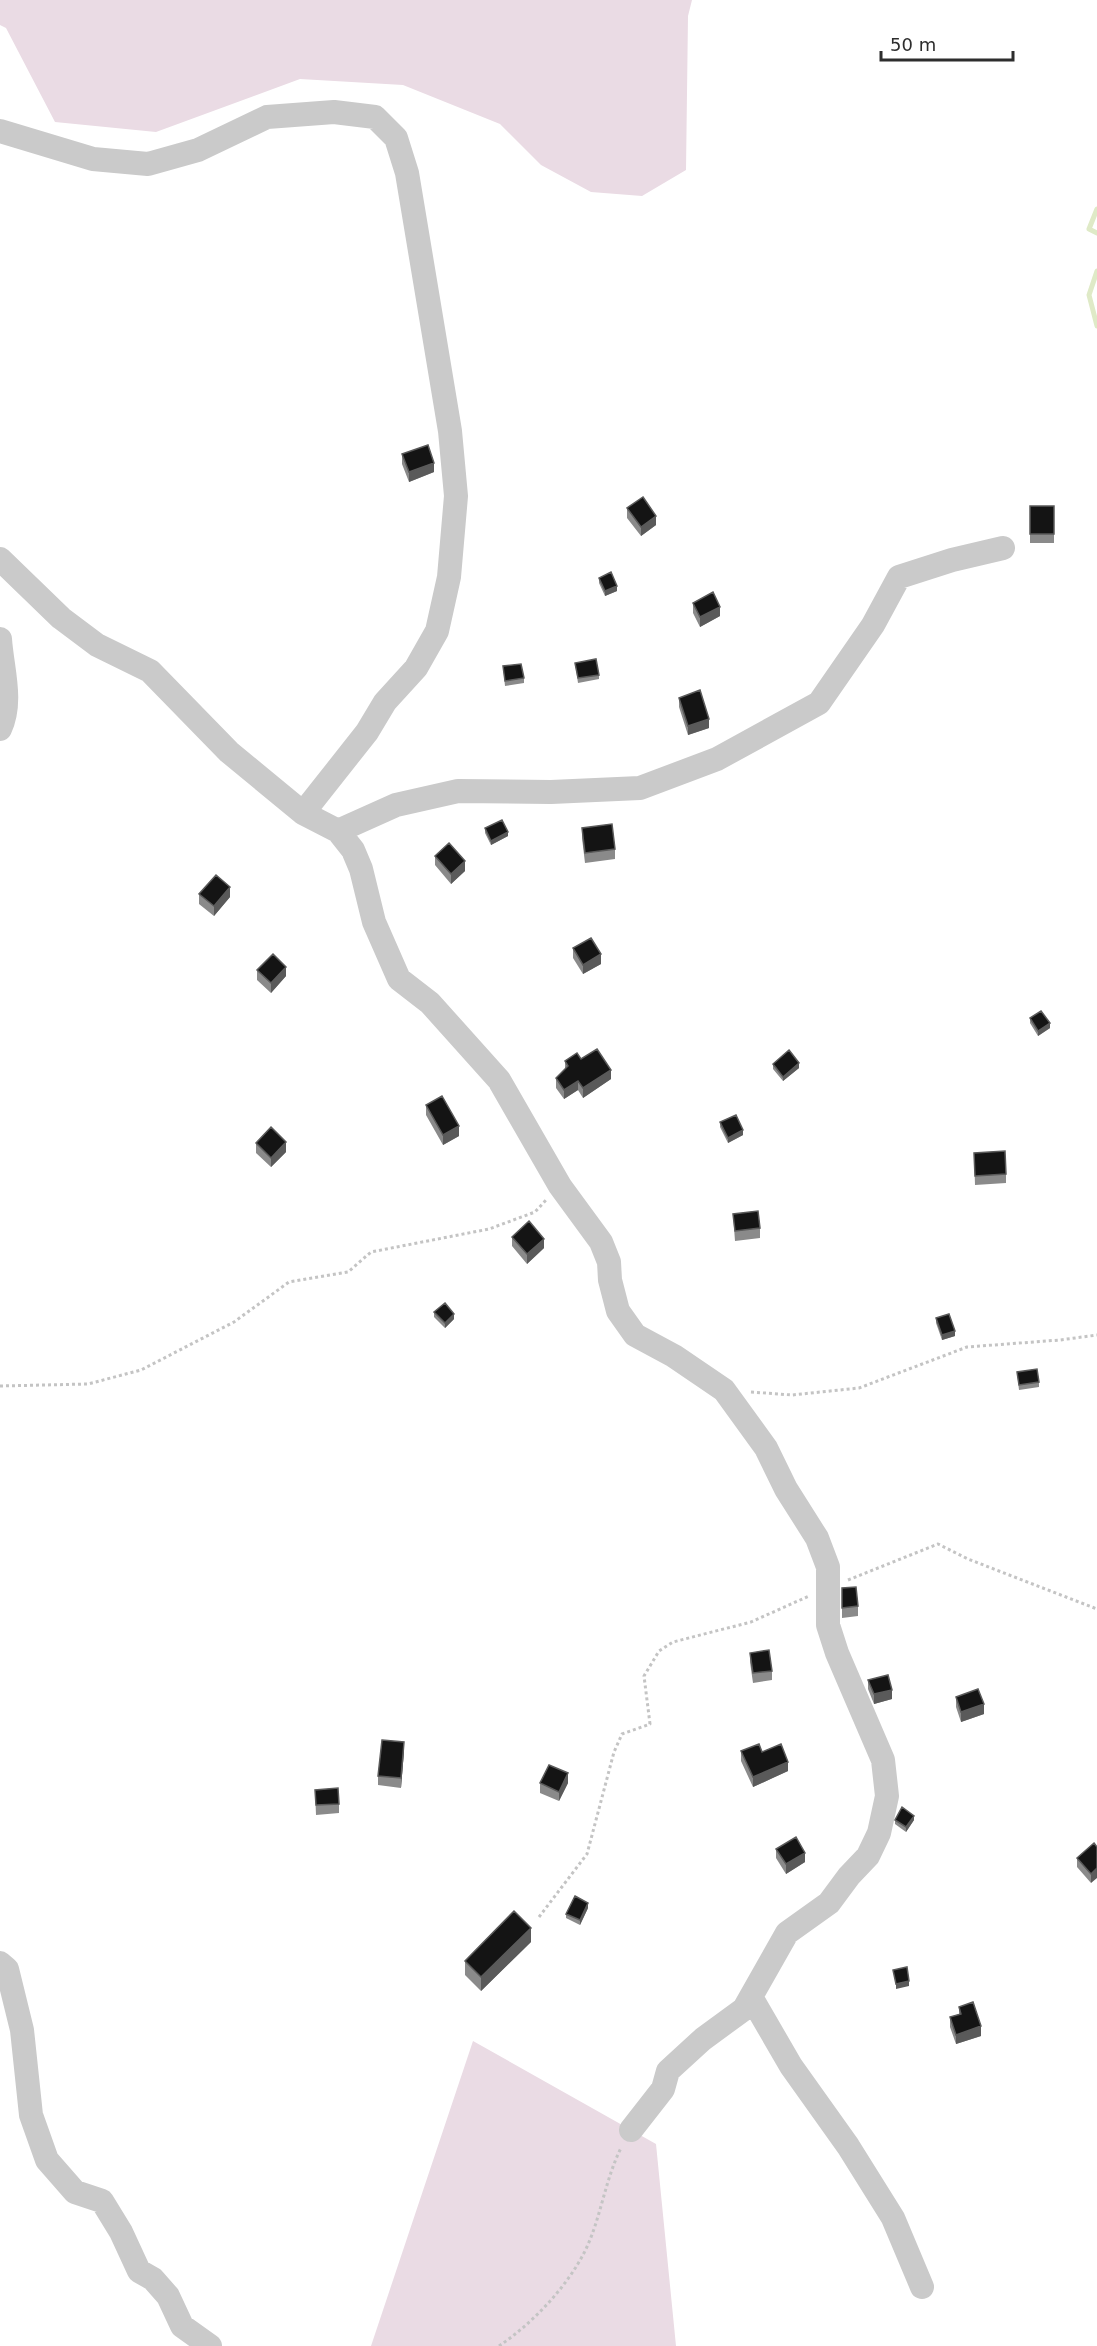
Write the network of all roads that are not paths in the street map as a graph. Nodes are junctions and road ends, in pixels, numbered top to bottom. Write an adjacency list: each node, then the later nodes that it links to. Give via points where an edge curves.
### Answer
1 (0, 131): 6 (street, via 93,159 148,164 198,150 267,117 334,112 375,117 396,138 407,173 450,431 456,496 449,577 437,631 416,668 385,702 367,732)
2 (1003, 548): 7 (street, via 899,577 873,625 819,703 717,759 640,788 458,791 396,805)
3 (0, 559): 6 (street, via 60,618 97,645 150,671 229,752)
4 (0, 639): 5 (street, via 6,685 5,718)
5 (0, 729)
6 (303, 813): 7 (street)
7 (338, 831): 9 (street, via 361,869 374,922 399,979 430,1003 499,1080 560,1186 601,1242 618,1311 635,1335 724,1390 766,1448 817,1538 828,1567 828,1625 883,1760 887,1796 879,1833 868,1856 829,1903 787,1933)
8 (0, 1963): 12 (street, via 7,1968 22,2030 31,2115 47,2160 75,2192 102,2200 139,2271 153,2278 168,2296 182,2326)
9 (751, 1997): 10 (street, via 744,2009 668,2071 663,2089); 11 (street, via 791,2066 893,2218)
10 (631, 2130)
11 (922, 2287)
12 (210, 2346)

